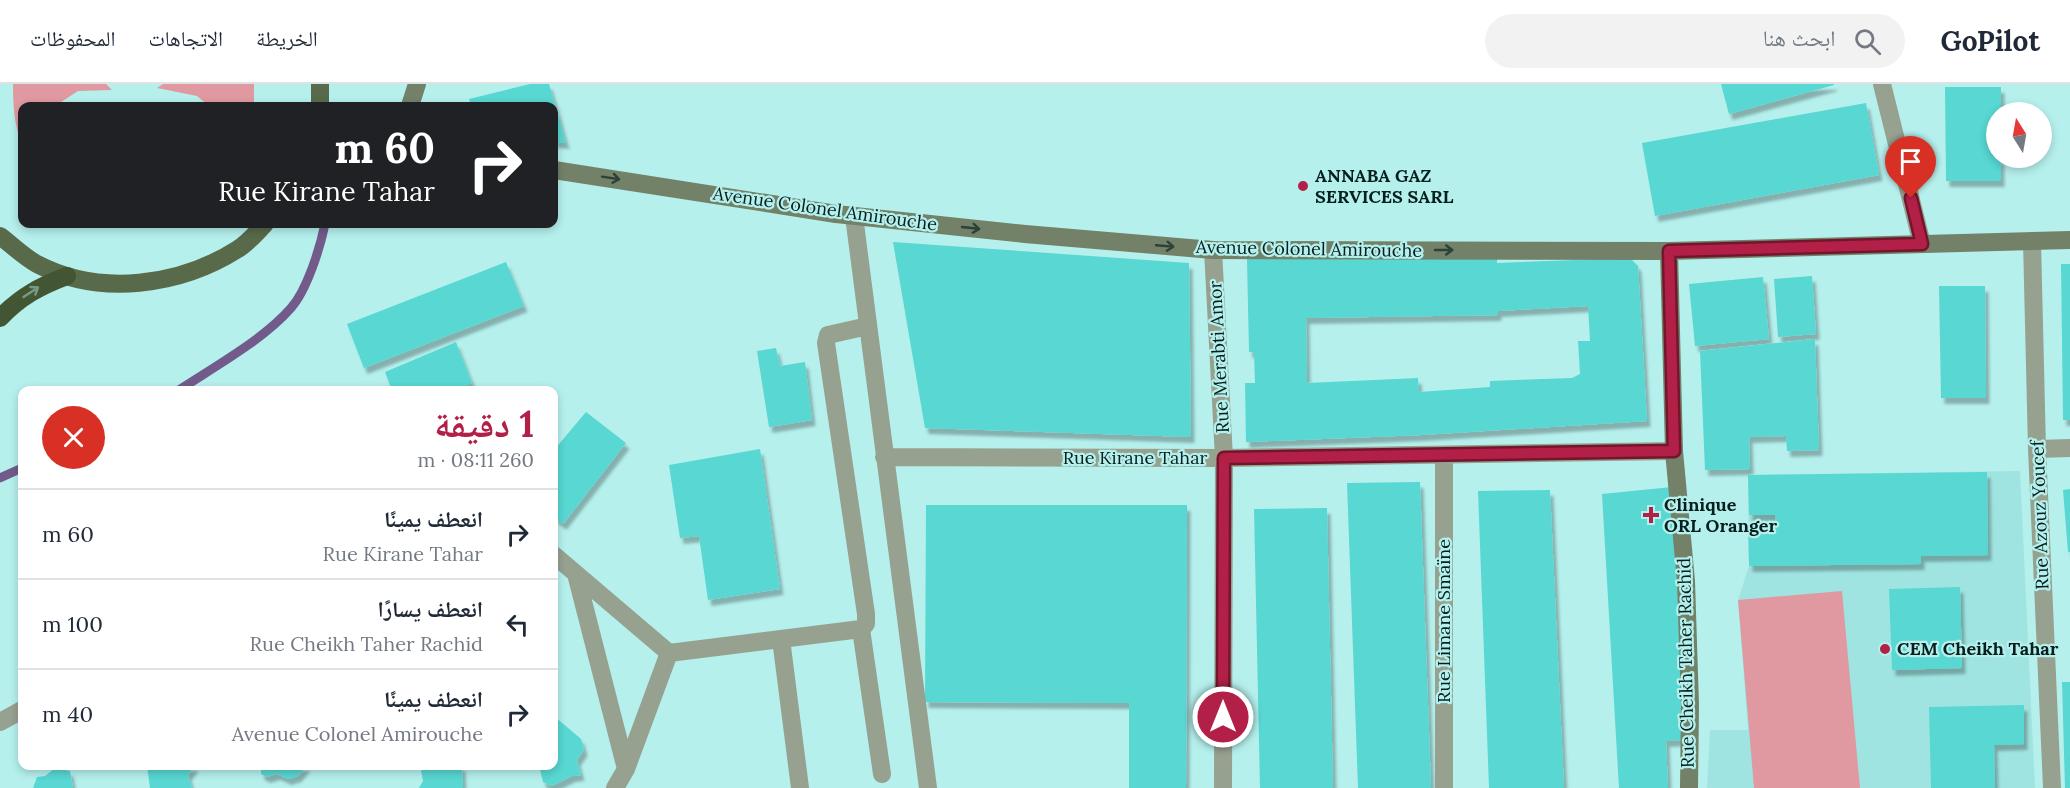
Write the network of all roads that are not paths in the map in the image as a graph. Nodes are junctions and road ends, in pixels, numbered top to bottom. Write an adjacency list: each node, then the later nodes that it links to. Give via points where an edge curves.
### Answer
1 (320, 84): 4 (main road)
2 (417, 84): 5 (main road)
3 (1882, 84): 12 (street)
4 (320, 102)
5 (411, 102)
6 (558, 171): 7 (main road, Avenue Colonel Amirouche, one-way to 7)
7 (854, 216): 13 (main road, Avenue Colonel Amirouche, one-way to 13); 17 (street)
8 (261, 228): 15 (main road, via 240,248 186,275 127,285)
9 (0, 236): 15 (main road, via 36,263)
10 (2070, 240): 11 (main road, Avenue Colonel Amirouche)
11 (2032, 241): 12 (main road, Avenue Colonel Amirouche); 19 (street, Rue Azouz Youcef)
12 (1922, 244): 14 (main road, Avenue Colonel Amirouche)
13 (1213, 250): 14 (main road, Avenue Colonel Amirouche, one-way to 14); 23 (street, Rue Merabti Amor)
14 (1669, 251): 20 (main road, Rue Cheikh Taher Rachid)
15 (68, 276): 16 (highway, one-way to 15, via 39,286)
16 (0, 318)
17 (868, 326): 22 (street); 26 (street, via 828,335 826,343 866,614 866,624)
18 (2070, 448): 19 (street)
19 (2037, 449): 39 (street, Rue Azouz Youcef)
20 (1674, 451): 21 (street, Rue Kirane Tahar); 38 (main road, Rue Cheikh Taher Rachid, via 1686,581)
21 (1444, 455): 23 (street, Rue Kirane Tahar); 37 (street, Rue Limane Smaïne)
22 (884, 457): 23 (street, Rue Kirane Tahar); 35 (street)
23 (1224, 458): 36 (street, Rue Merabti Amor)
24 (558, 558): 25 (street)
25 (576, 574): 28 (street); 31 (street)
26 (861, 628): 27 (street); 32 (street)
27 (781, 639): 28 (street); 34 (street)
28 (669, 653): 31 (street)
29 (18, 712): 30 (street)
30 (0, 722)
31 (626, 769): 33 (street)
32 (882, 774)
33 (615, 788)
34 (800, 788)
35 (928, 788)
36 (1223, 788)
37 (1444, 788)
38 (1689, 788)
39 (2052, 788)

